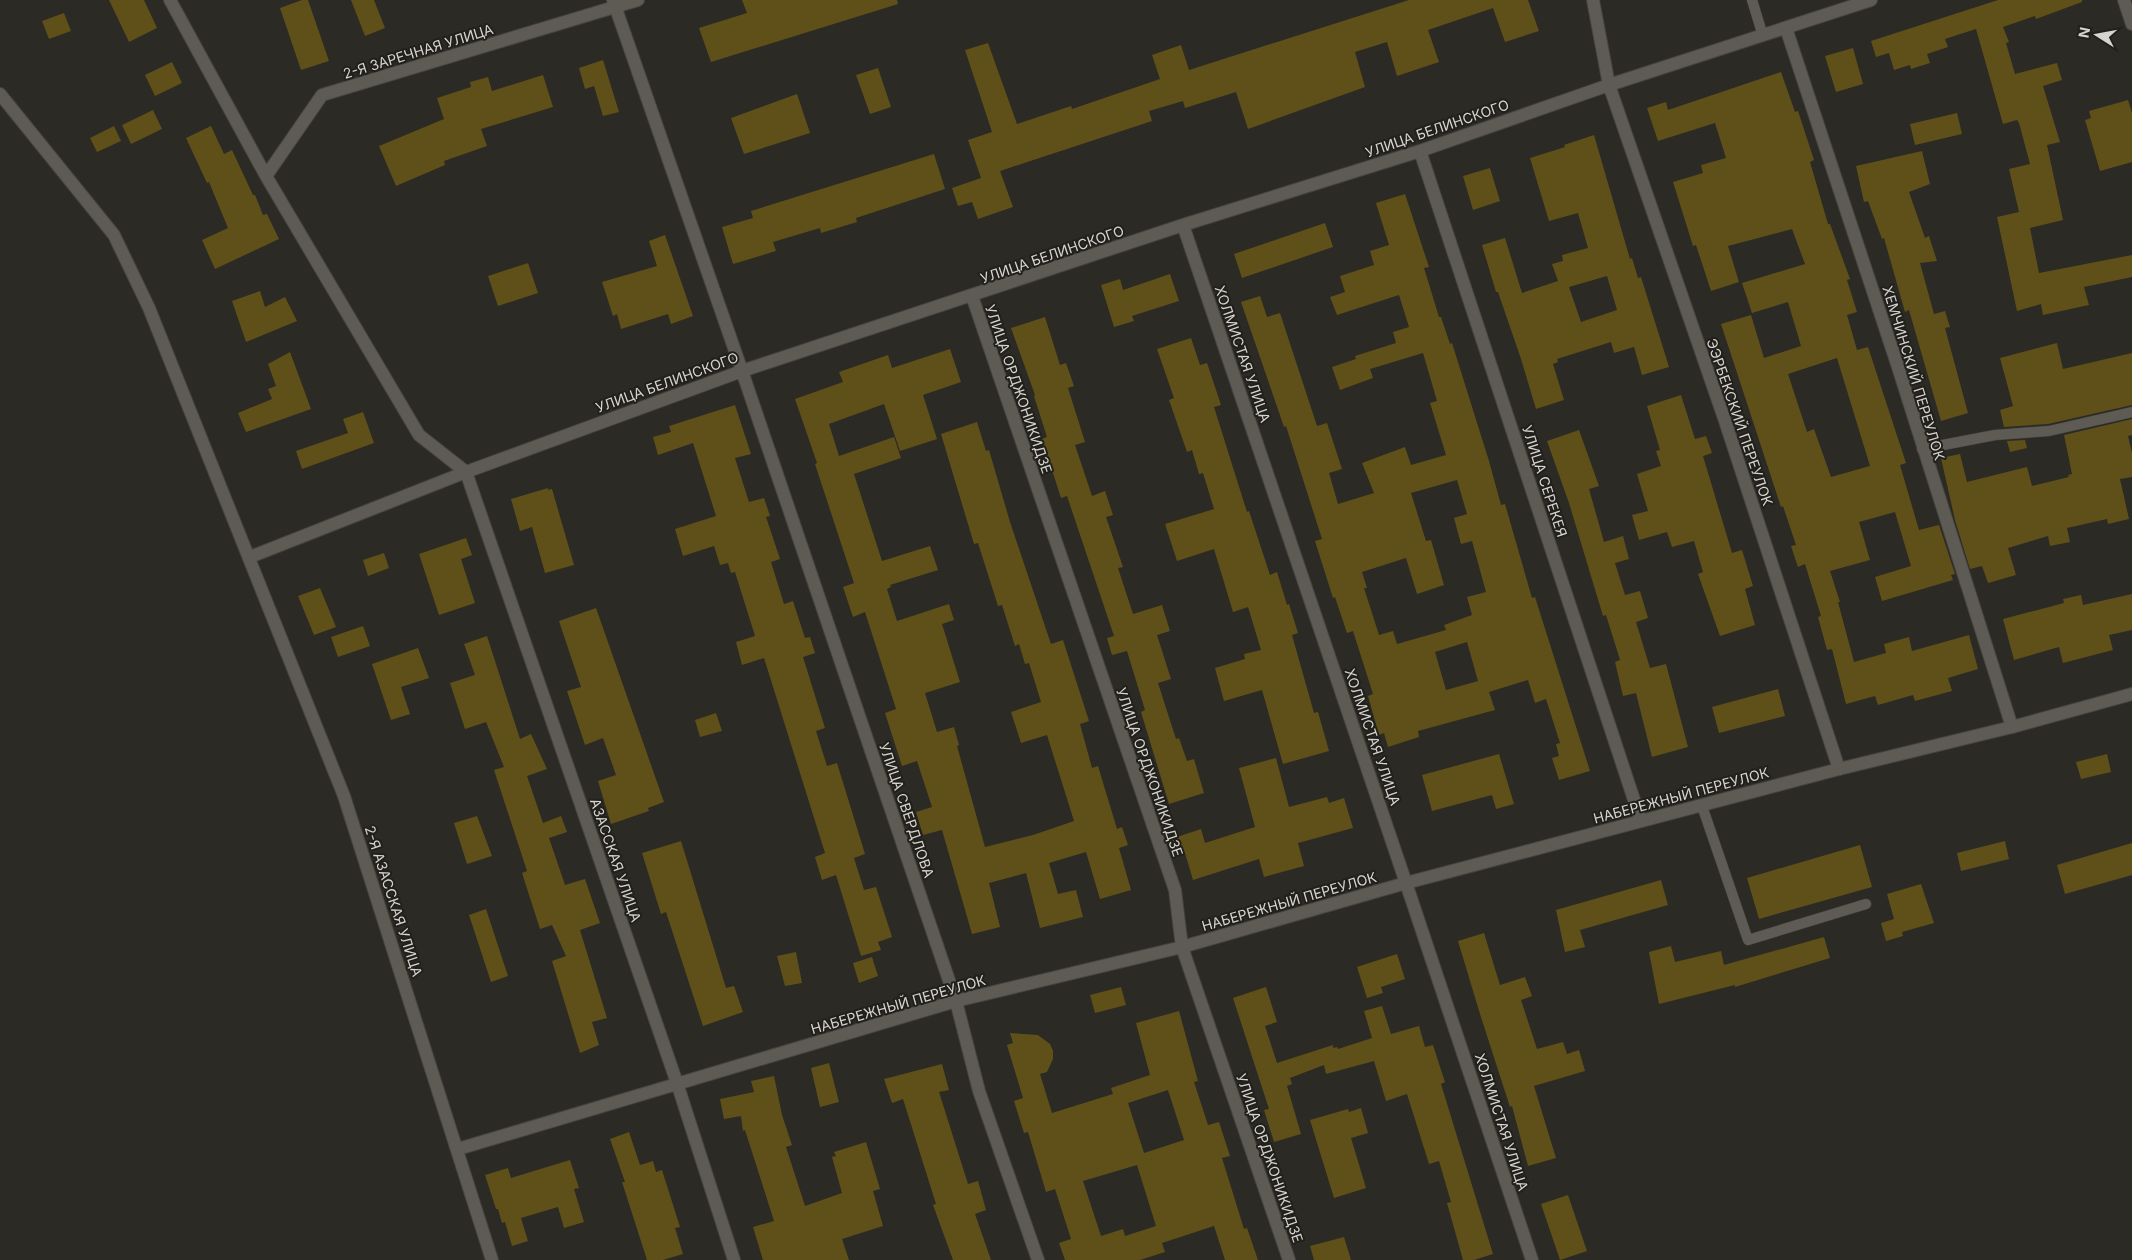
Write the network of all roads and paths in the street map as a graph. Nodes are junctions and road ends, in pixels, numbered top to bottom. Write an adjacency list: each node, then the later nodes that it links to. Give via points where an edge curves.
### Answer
1 (170, 0): 14 (street)
2 (638, 0): 7 (street)
3 (1593, 0): 11 (street, ЭЭРБЕКСКИЙ ПЕРЕУЛОК)
4 (1752, 0): 10 (lane)
5 (1871, 0): 9 (street, УЛИЦА БЕЛИНСКОГО)
6 (2124, 0): 8 (street)
7 (615, 4): 14 (street, 2-Я ЗАРЕЧНАЯ УЛИЦА, via 322,95); 17 (street, УЛИЦА СВЕРДЛОВА)
8 (2132, 24)
9 (1786, 28): 10 (street, УЛИЦА БЕЛИНСКОГО); 19 (street, ХЕМЧИНСКИЙ ПЕРЕУЛОК)
10 (1763, 36): 11 (street, УЛИЦА БЕЛИНСКОГО)
11 (1609, 85): 13 (street, УЛИЦА БЕЛИНСКОГО); 24 (street, ЭЭРБЕКСКИЙ ПЕРЕУЛОК, via 1725,421)
12 (0, 94): 21 (street, 2-Я АЗАССКАЯ УЛИЦА, via 114,235 149,308)
13 (1420, 151): 15 (street, УЛИЦА БЕЛИНСКОГО); 26 (street, УЛИЦА СЕРЕКЕЯ)
14 (266, 176): 20 (street, via 419,435)
15 (1183, 225): 16 (street, УЛИЦА БЕЛИНСКОГО); 27 (street, ХОЛМИСТАЯ УЛИЦА)
16 (972, 296): 17 (street, УЛИЦА БЕЛИНСКОГО); 29 (street, УЛИЦА ОРДЖОНИКИДЗЕ, via 1175,890)
17 (742, 371): 20 (street, УЛИЦА БЕЛИНСКОГО); 30 (street, УЛИЦА СВЕРДЛОВА)
18 (2132, 412): 19 (lane, via 2049,431 1995,435)
19 (1922, 449): 23 (street, ХЕМЧИНСКИЙ ПЕРЕУЛОК)
20 (466, 472): 21 (street, УЛИЦА БЕЛИНСКОГО); 31 (street, АЗАССКАЯ УЛИЦА)
21 (250, 557): 32 (street, 2-Я АЗАССКАЯ УЛИЦА, via 344,796)
22 (2132, 694): 23 (street, НАБЕРЕЖНЫЙ ПЕРЕУЛОК)
23 (2012, 727): 24 (street, НАБЕРЕЖНЫЙ ПЕРЕУЛОК)
24 (1839, 769): 25 (street, НАБЕРЕЖНЫЙ ПЕРЕУЛОК)
25 (1702, 806): 26 (street, НАБЕРЕЖНЫЙ ПЕРЕУЛОК); 28 (lane, via 1748,940)
26 (1641, 821): 27 (street, НАБЕРЕЖНЫЙ ПЕРЕУЛОК)
27 (1406, 883): 29 (street, НАБЕРЕЖНЫЙ ПЕРЕУЛОК); 37 (street, ХОЛМИСТАЯ УЛИЦА)
28 (1866, 904)
29 (1182, 947): 30 (street, НАБЕРЕЖНЫЙ ПЕРЕУЛОК); 36 (street, УЛИЦА ОРДЖОНИКИДЗЕ)
30 (956, 1001): 31 (street, НАБЕРЕЖНЫЙ ПЕРЕУЛОК); 35 (street, УЛИЦА СВЕРДЛОВА, via 979,1091)
31 (677, 1083): 32 (street, НАБЕРЕЖНЫЙ ПЕРЕУЛОК); 34 (street, АЗАССКАЯ УЛИЦА)
32 (458, 1150): 33 (street, 2-Я АЗАССКАЯ УЛИЦА)
33 (492, 1260)
34 (734, 1260)
35 (1038, 1260)
36 (1289, 1260)
37 (1532, 1260)

